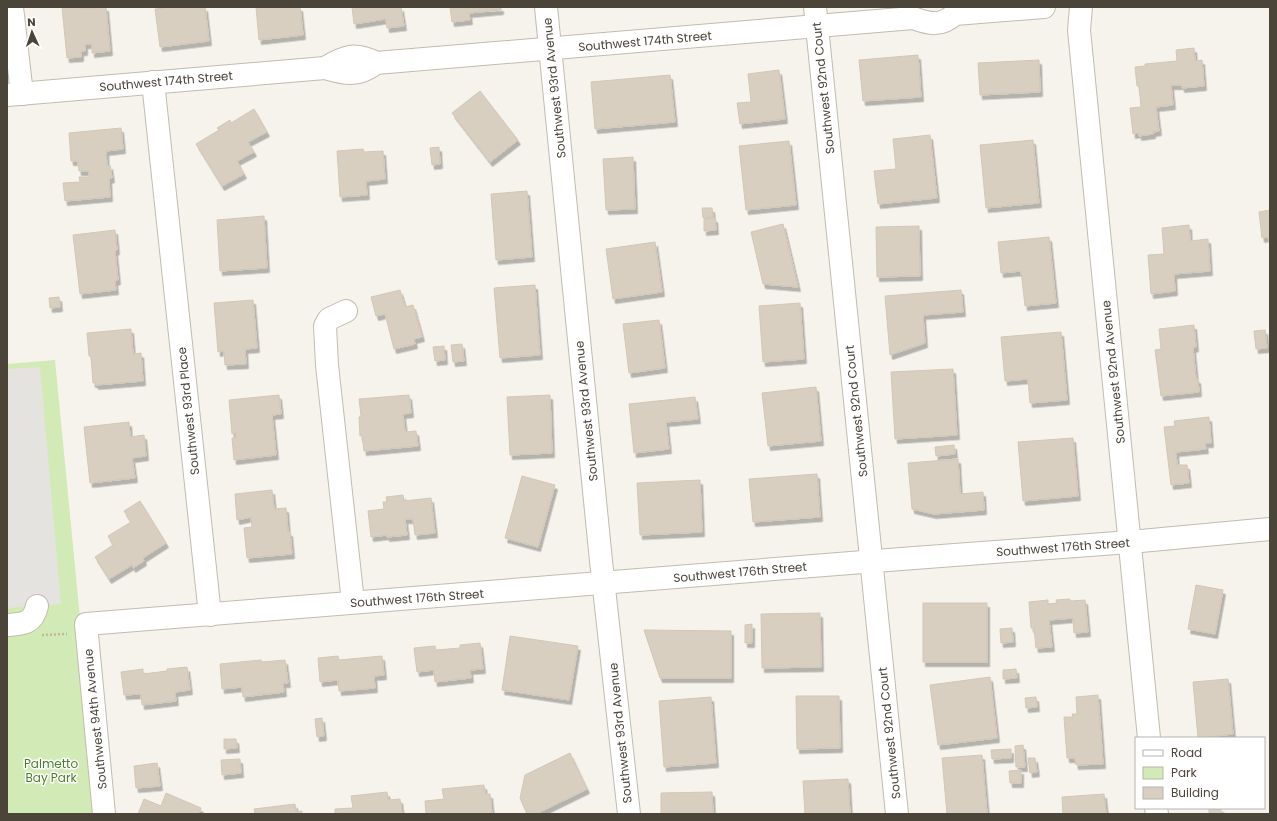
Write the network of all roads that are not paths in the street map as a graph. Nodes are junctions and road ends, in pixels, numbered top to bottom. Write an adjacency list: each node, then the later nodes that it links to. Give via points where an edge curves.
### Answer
1 (12, 7): 8 (street)
2 (546, 7): 6 (street, Southwest 93rd Avenue)
3 (1044, 7): 5 (street, Southwest 174th Street, via 955,14 943,22 935,23 913,18)
4 (1081, 7): 11 (street, Southwest 92nd Avenue, via 1079,30)
5 (816, 16): 6 (street, Southwest 174th Street); 12 (street, Southwest 92nd Court)
6 (550, 49): 7 (street, Southwest 174th Street, via 376,63 364,71 353,73 325,68); 13 (street, Southwest 93rd Avenue)
7 (153, 82): 8 (street, Southwest 174th Street); 16 (street, Southwest 93rd Place)
8 (15, 95)
9 (346, 311): 14 (street, via 329,319 326,326 327,366)
10 (1270, 529): 11 (street, Southwest 176th Street)
11 (1130, 542): 12 (street, Southwest 176th Street); 18 (street, Southwest 92nd Avenue)
12 (871, 562): 13 (street, Southwest 176th Street); 21 (street, Southwest 92nd Court)
13 (604, 583): 14 (street, Southwest 176th Street); 20 (street, Southwest 93rd Avenue)
14 (354, 602): 16 (street, Southwest 176th Street)
15 (37, 606): 17 (street, via 29,621)
16 (210, 615): 19 (street, Southwest 94th Avenue, via 79,629)
17 (7, 625)
18 (1149, 737)
19 (104, 814)
20 (629, 814)
21 (897, 814)

